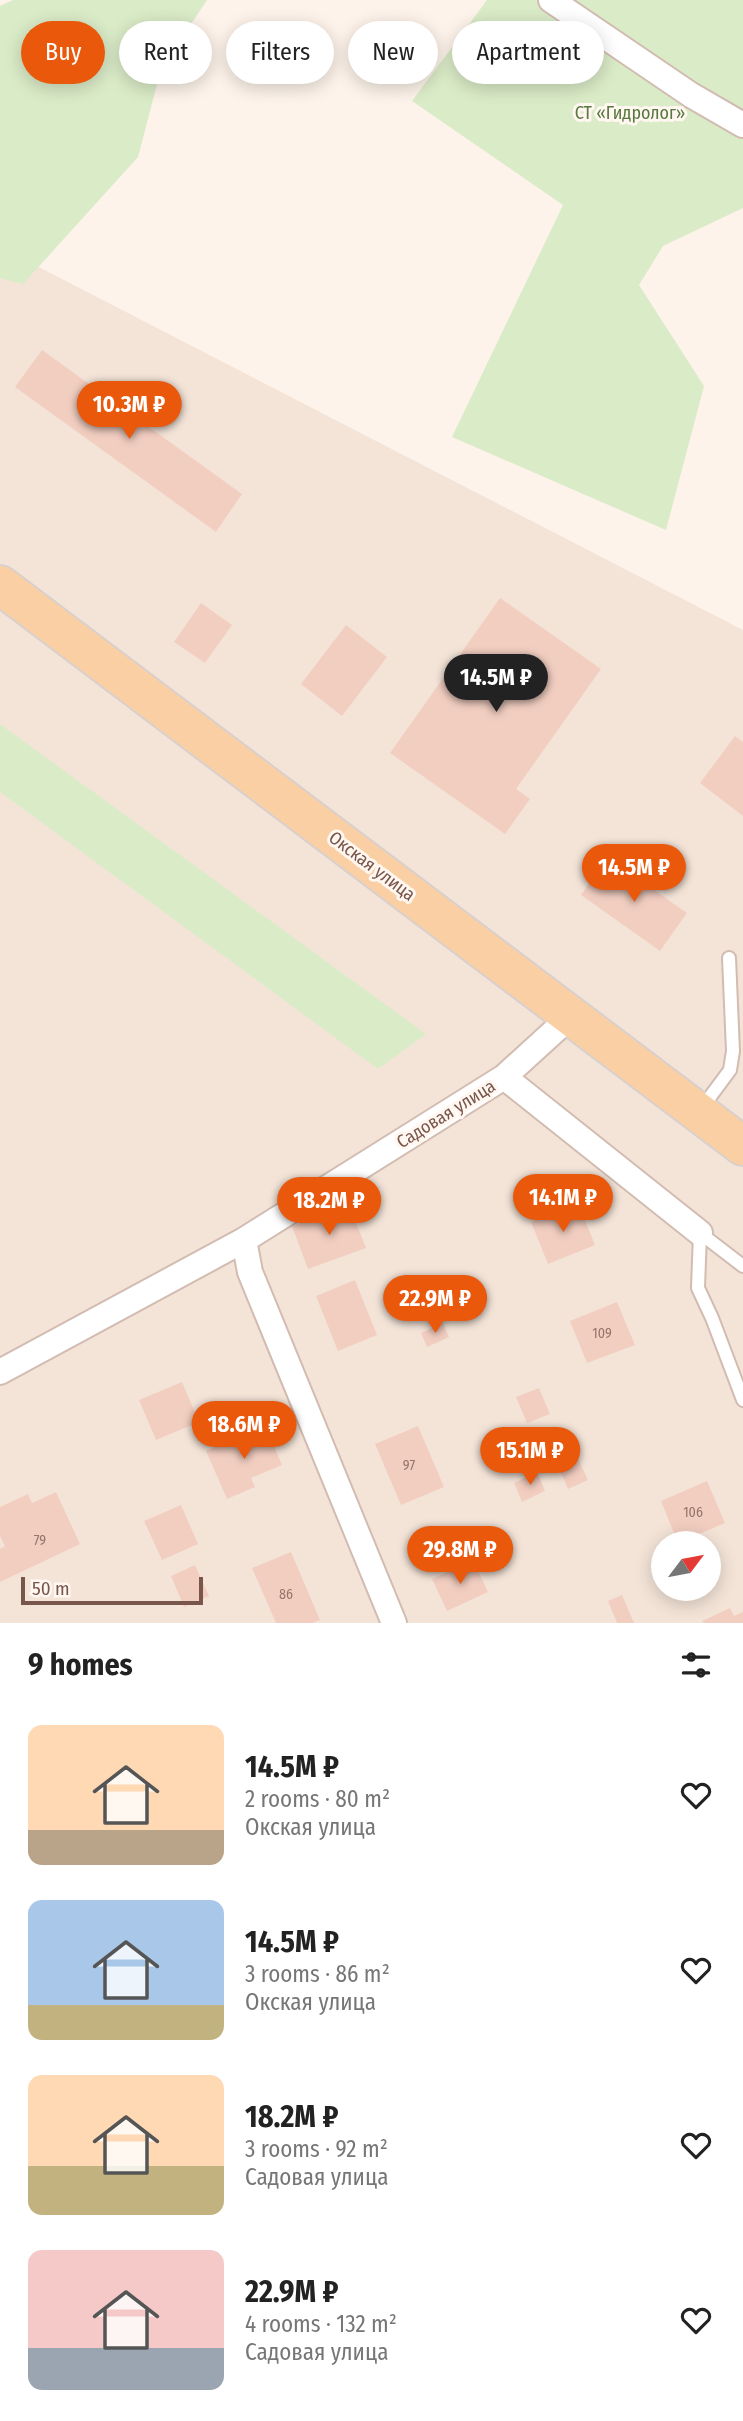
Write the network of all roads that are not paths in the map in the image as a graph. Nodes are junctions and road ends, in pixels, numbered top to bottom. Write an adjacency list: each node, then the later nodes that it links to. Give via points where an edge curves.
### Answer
1 (551, 0): 2 (street)
2 (743, 125)
3 (0, 585): 5 (main road, Окская улица)
4 (729, 958): 7 (lane, via 730,1070)
5 (571, 1016): 6 (street, Садовая улица); 7 (main road, Окская улица)
6 (504, 1077): 9 (street); 10 (street, Садовая улица)
7 (698, 1112): 8 (main road, Окская улица)
8 (743, 1146)
9 (700, 1233): 11 (lane); 13 (lane, via 698,1288)
10 (244, 1240): 12 (street, Садовая улица); 14 (street, via 250,1272)
11 (743, 1266)
12 (0, 1373)
13 (743, 1400)
14 (394, 1623)

